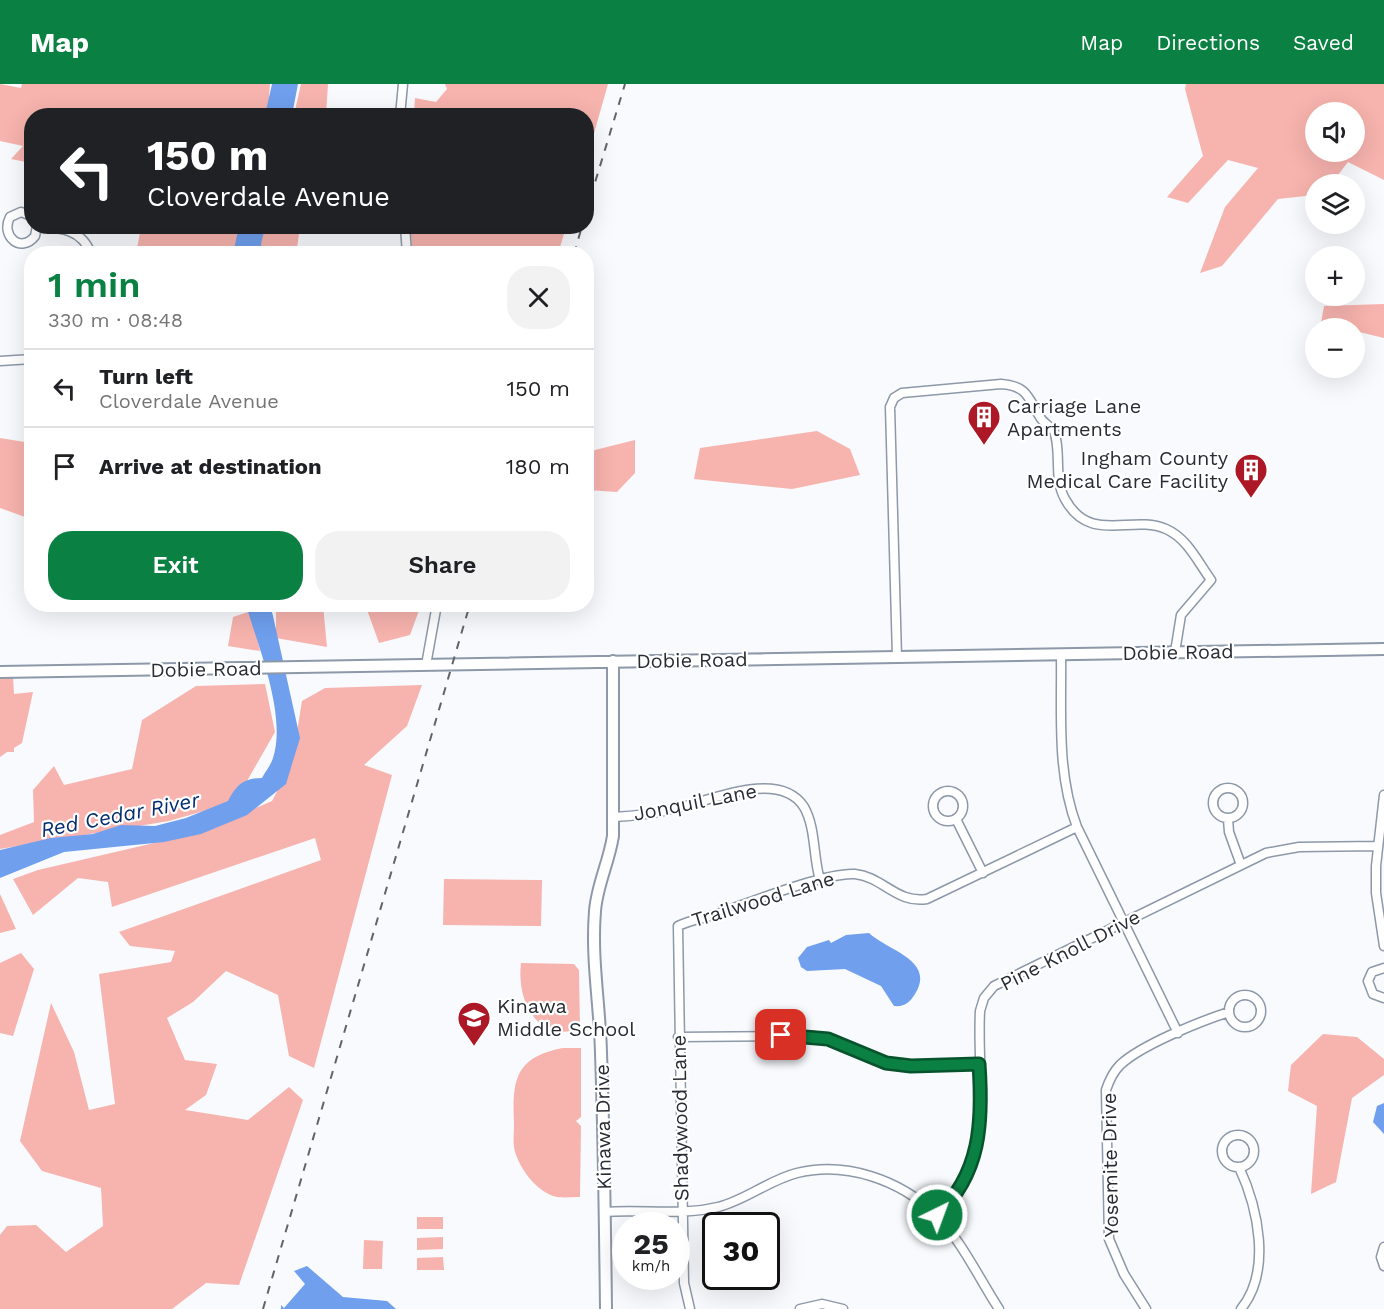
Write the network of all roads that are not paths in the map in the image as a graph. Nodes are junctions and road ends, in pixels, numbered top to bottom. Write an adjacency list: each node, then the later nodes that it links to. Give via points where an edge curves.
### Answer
1 (403, 84): 2 (street)
2 (401, 108)
3 (24, 213): 4 (street, via 9,217 5,224 7,237 13,243 26,244)
4 (35, 234)
5 (75, 234): 6 (street)
6 (86, 246)
7 (24, 360): 8 (street)
8 (0, 361)
9 (436, 612): 15 (street)
10 (1384, 649): 11 (street, Dobie Road)
11 (1175, 652): 12 (street, Dobie Road); 13 (street, via 1181,615 1211,580 1181,539 1166,529 1100,525 1074,512 1060,488 1054,431 1024,392 1001,384 902,393 890,406)
12 (1061, 654): 13 (street, Dobie Road); 21 (street, via 1062,760 1068,801)
13 (897, 657): 14 (street, Dobie Road)
14 (613, 661): 15 (street, Dobie Road); 18 (street, Kinawa Drive)
15 (426, 666): 16 (street, Dobie Road)
16 (0, 672)
17 (1384, 795): 22 (street)
18 (614, 817): 25 (street, Jonquil Lane, via 651,814 756,788 783,791 803,806 809,817); 37 (street, Kinawa Drive, via 610,856 596,895 594,914)
19 (956, 819): 24 (street)
20 (1228, 819): 23 (street)
21 (1077, 827): 24 (street, Trailwood Lane); 26 (street)
22 (1377, 846): 23 (street, Pine Knoll Drive, via 1282,849); 28 (street, via 1376,893)
23 (1241, 865): 26 (street, Pine Knoll Drive)
24 (983, 873): 25 (street, Trailwood Lane, via 927,899 914,900 902,898 863,876 845,874)
25 (820, 880): 27 (street, Trailwood Lane)
26 (1124, 923): 32 (street); 34 (street, Pine Knoll Drive, via 994,986 980,1011)
27 (678, 926): 33 (street, Shadywood Lane)
28 (1384, 941)
29 (1384, 968): 30 (street, via 1372,972 1368,981 1373,994)
30 (1384, 998)
31 (1229, 1012): 32 (street, Yosemite Drive)
32 (1178, 1033): 46 (street, Yosemite Drive, via 1122,1063 1106,1090 1109,1239 1124,1274)
33 (678, 1037): 34 (street, via 814,1036 886,1063); 36 (street, Shadywood Lane)
34 (979, 1064): 38 (street, Pine Knoll Drive, via 980,1137 974,1161 955,1196)
35 (1239, 1167): 47 (street, via 1255,1208 1257,1253 1255,1286)
36 (682, 1211): 37 (street); 38 (street, via 719,1207 796,1173 833,1170 892,1184); 42 (street, Shadywood Lane, via 684,1283)
37 (604, 1212): 41 (street, Kinawa Drive)
38 (937, 1215): 45 (street)
39 (1384, 1247): 40 (street)
40 (1384, 1266)
41 (606, 1309)
42 (690, 1309)
43 (800, 1309): 44 (street, via 822,1304)
44 (843, 1309)
45 (999, 1309)
46 (1146, 1309)
47 (1241, 1309)

